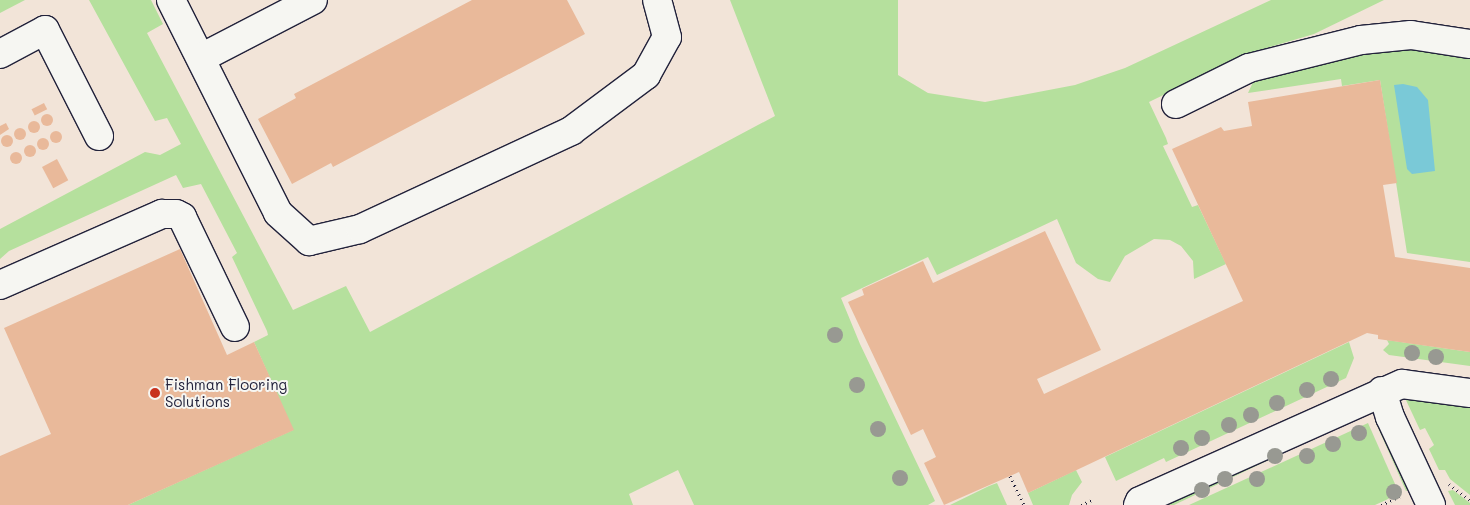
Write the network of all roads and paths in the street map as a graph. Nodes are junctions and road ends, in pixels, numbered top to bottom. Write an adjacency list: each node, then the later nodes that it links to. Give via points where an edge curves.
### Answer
1 (172, 0): 6 (lane)
2 (313, 0): 6 (lane)
3 (657, 0): 6 (lane, via 667,38 646,75 571,131 360,229 309,241 278,213)
4 (1470, 44): 7 (lane, via 1411,35 1377,37 1248,68)
5 (0, 54): 8 (lane, via 45,30)
6 (201, 58)
7 (1176, 104)
8 (99, 136)
9 (0, 284): 10 (lane, via 162,214 176,214 182,217)
10 (235, 327)
11 (1382, 391): 12 (lane, via 1402,384); 16 (lane); 19 (lane, via 1140,501)
12 (1470, 393)
13 (1010, 476): 17 (path)
14 (1400, 486): 16 (path)
15 (1094, 499): 18 (path)
16 (1419, 502)
17 (1024, 505)
18 (1081, 505)
19 (1138, 505)

